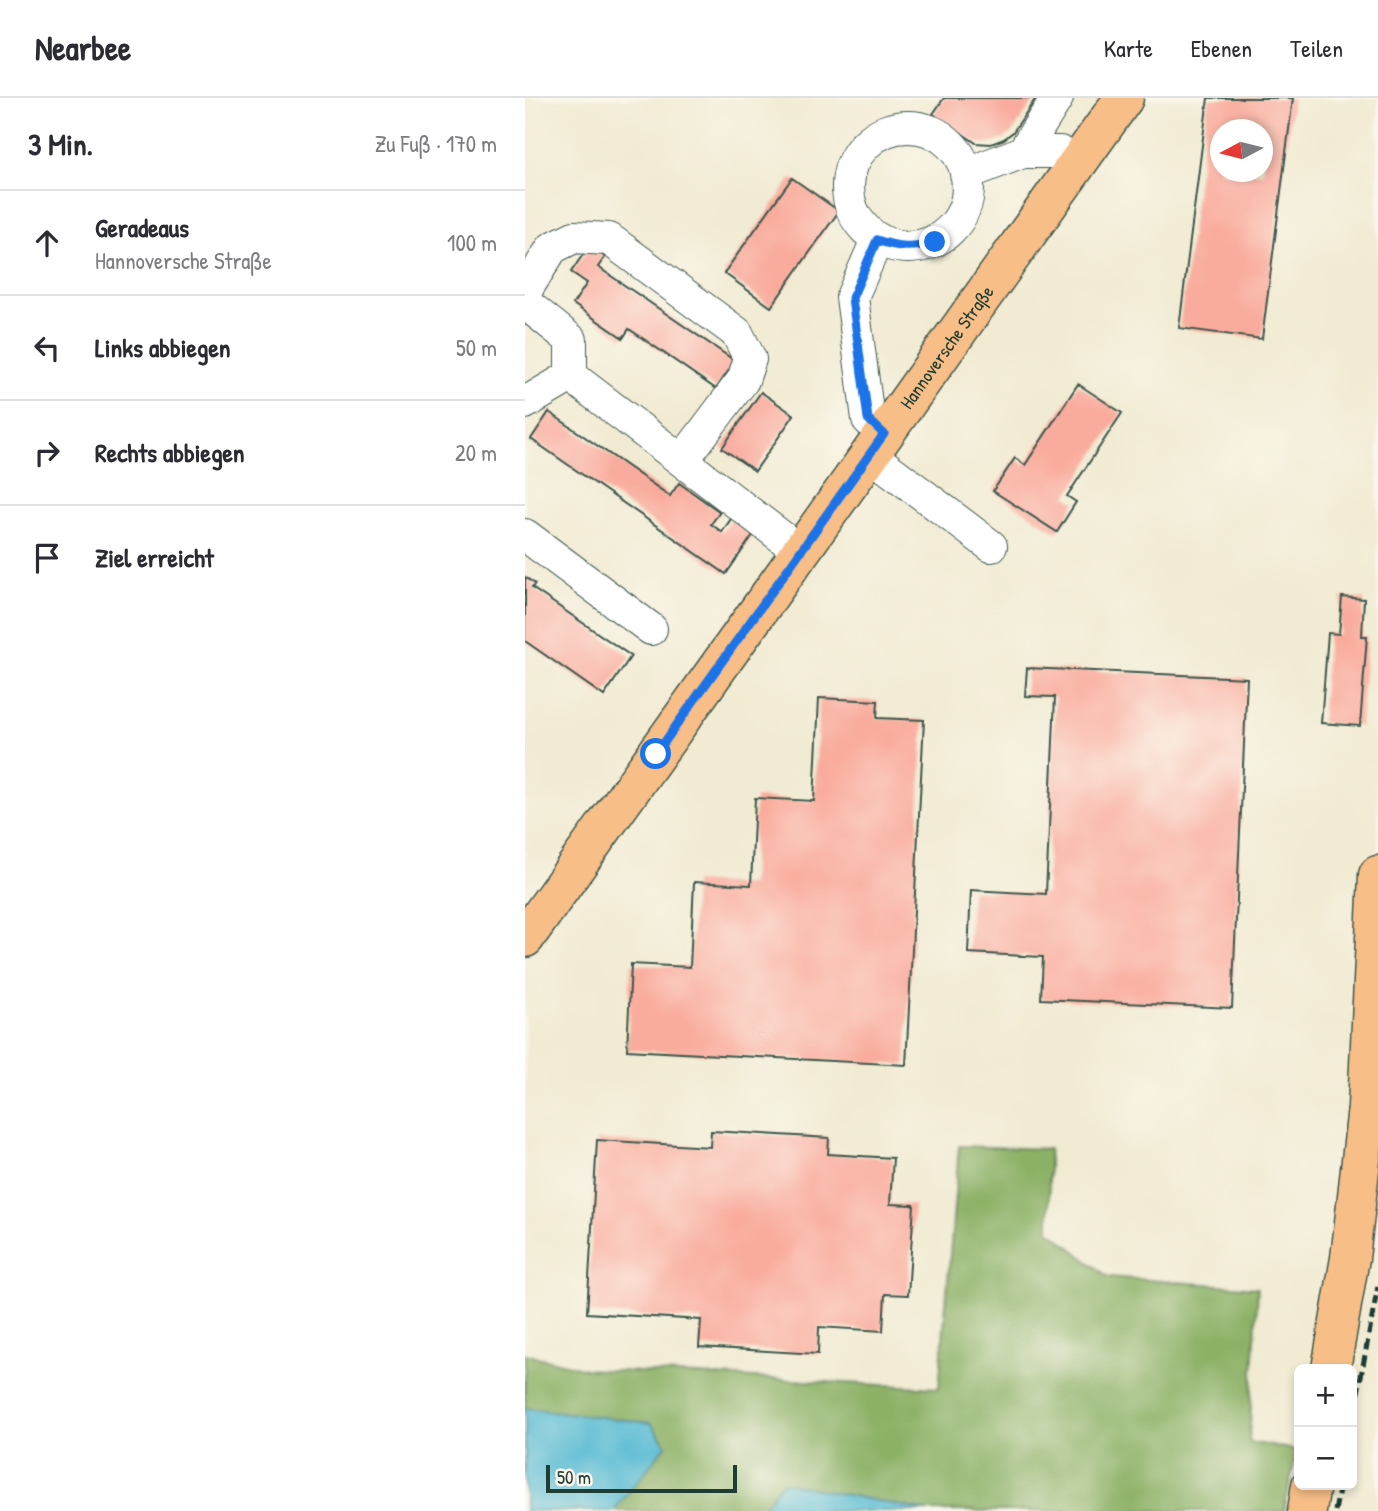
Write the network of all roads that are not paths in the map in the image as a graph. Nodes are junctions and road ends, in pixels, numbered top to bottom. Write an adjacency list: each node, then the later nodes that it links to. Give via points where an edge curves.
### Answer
1 (1057, 98): 3 (lane)
2 (1124, 98): 4 (main road, Hannoversche Straße)
3 (1023, 152): 4 (lane, via 1060,152); 5 (lane)
4 (1078, 161): 11 (main road, Hannoversche Straße)
5 (966, 174): 6 (lane, via 968,194 962,213 935,242 896,247); 6 (lane, via 959,156 929,131 899,128 872,139 858,153 848,191 862,227)
6 (877, 240): 11 (lane, via 852,298 868,419)
7 (525, 292): 12 (lane, via 552,248 574,237 609,239 737,333 750,359 743,380)
8 (525, 303): 9 (lane, via 571,340)
9 (571, 376): 10 (lane); 12 (lane)
10 (525, 403)
11 (877, 444): 14 (lane); 15 (main road, Hannoversche Straße)
12 (682, 461): 15 (lane)
13 (525, 535): 16 (lane)
14 (991, 546)
15 (799, 553): 18 (main road, Hannoversche Straße)
16 (651, 629)
17 (1378, 875): 19 (main road, via 1367,1107 1350,1258)
18 (525, 937)
19 (1332, 1364)
20 (1310, 1490): 21 (main road)
21 (1307, 1511)

